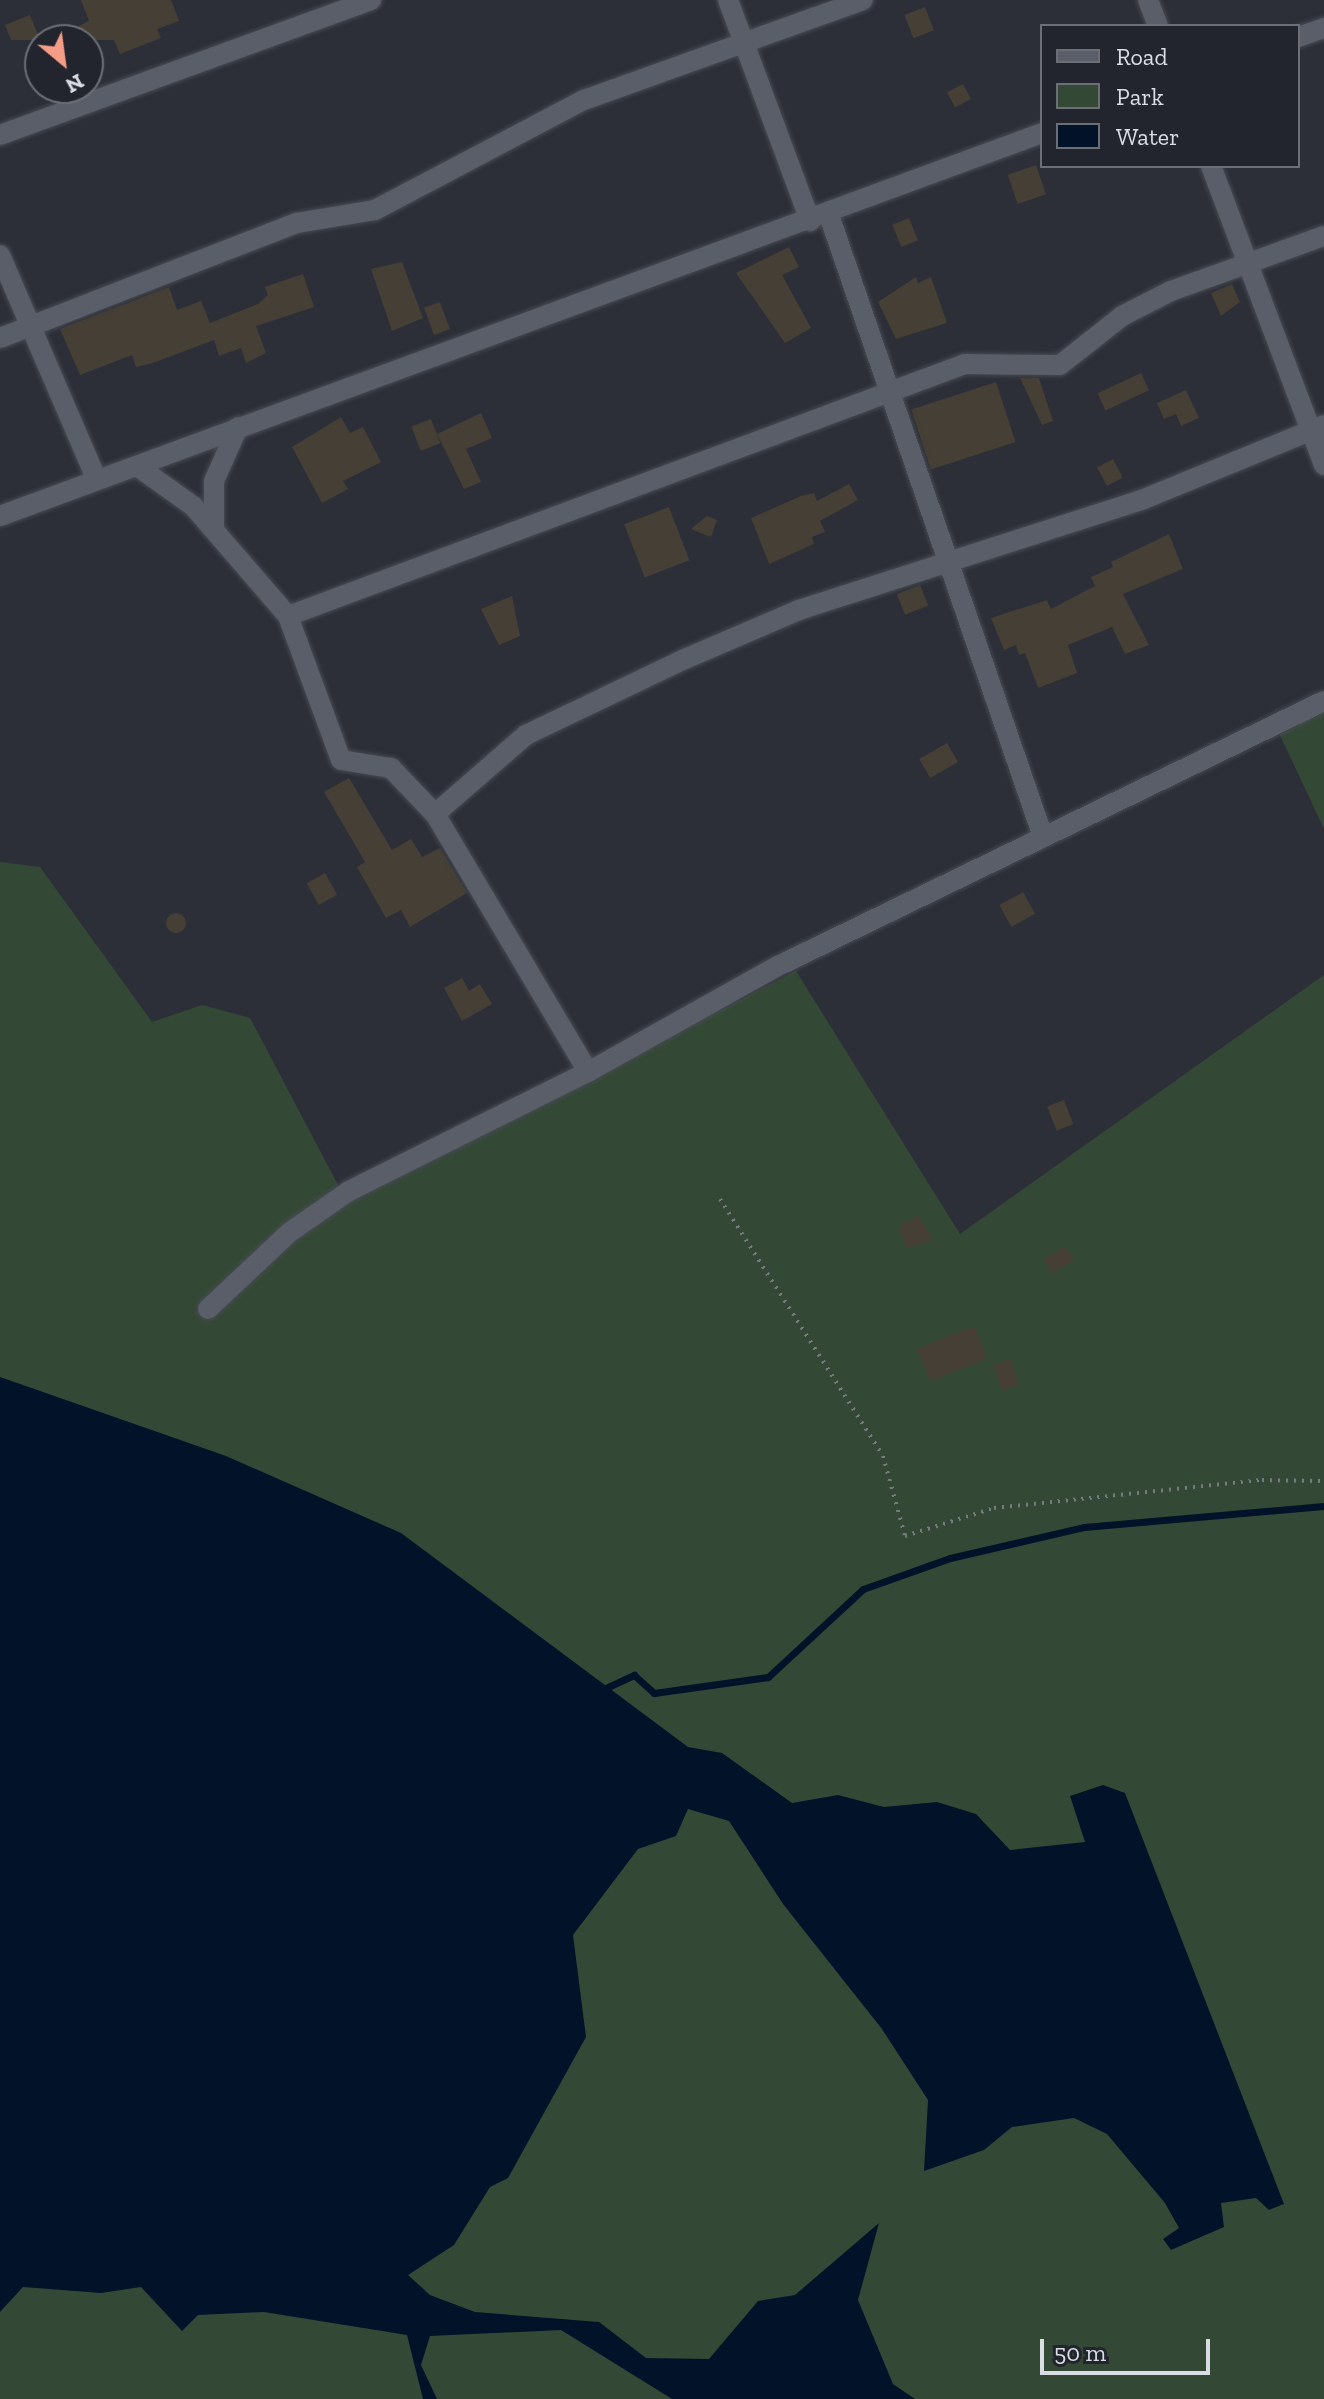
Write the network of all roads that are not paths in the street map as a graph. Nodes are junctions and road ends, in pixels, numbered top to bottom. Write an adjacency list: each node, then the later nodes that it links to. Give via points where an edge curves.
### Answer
1 (371, 0): 5 (street)
2 (728, 0): 9 (street)
3 (863, 0): 9 (street)
4 (1148, 0): 6 (street)
5 (317, 9): 11 (street)
6 (1157, 24)
7 (1324, 28): 8 (street)
8 (1300, 36)
9 (744, 45): 13 (street); 17 (street, via 584,100 375,210 297,223)
10 (1040, 134): 13 (street)
11 (0, 135)
12 (1212, 168): 16 (street)
13 (820, 218): 19 (street); 20 (street)
14 (1324, 236): 16 (street)
15 (0, 255): 17 (street)
16 (1248, 264): 19 (street, via 1122,316 1060,365 982,359); 21 (street)
17 (32, 329): 18 (street); 24 (street)
18 (0, 338)
19 (894, 396): 27 (street); 28 (street)
20 (238, 427): 23 (street); 26 (street, via 214,481)
21 (1317, 429): 22 (street); 27 (street, via 1144,499)
22 (1324, 465)
23 (137, 466): 24 (street); 26 (street)
24 (97, 480): 25 (street)
25 (0, 516)
26 (214, 530): 28 (street)
27 (947, 559): 30 (street, via 799,610 526,735 481,766); 31 (street)
28 (288, 616): 30 (street, via 341,760 391,768)
29 (1324, 701): 31 (street)
30 (435, 814): 32 (street)
31 (1043, 837): 32 (street, via 778,966)
32 (588, 1072): 33 (street, via 349,1191 290,1232)
33 (208, 1309)

